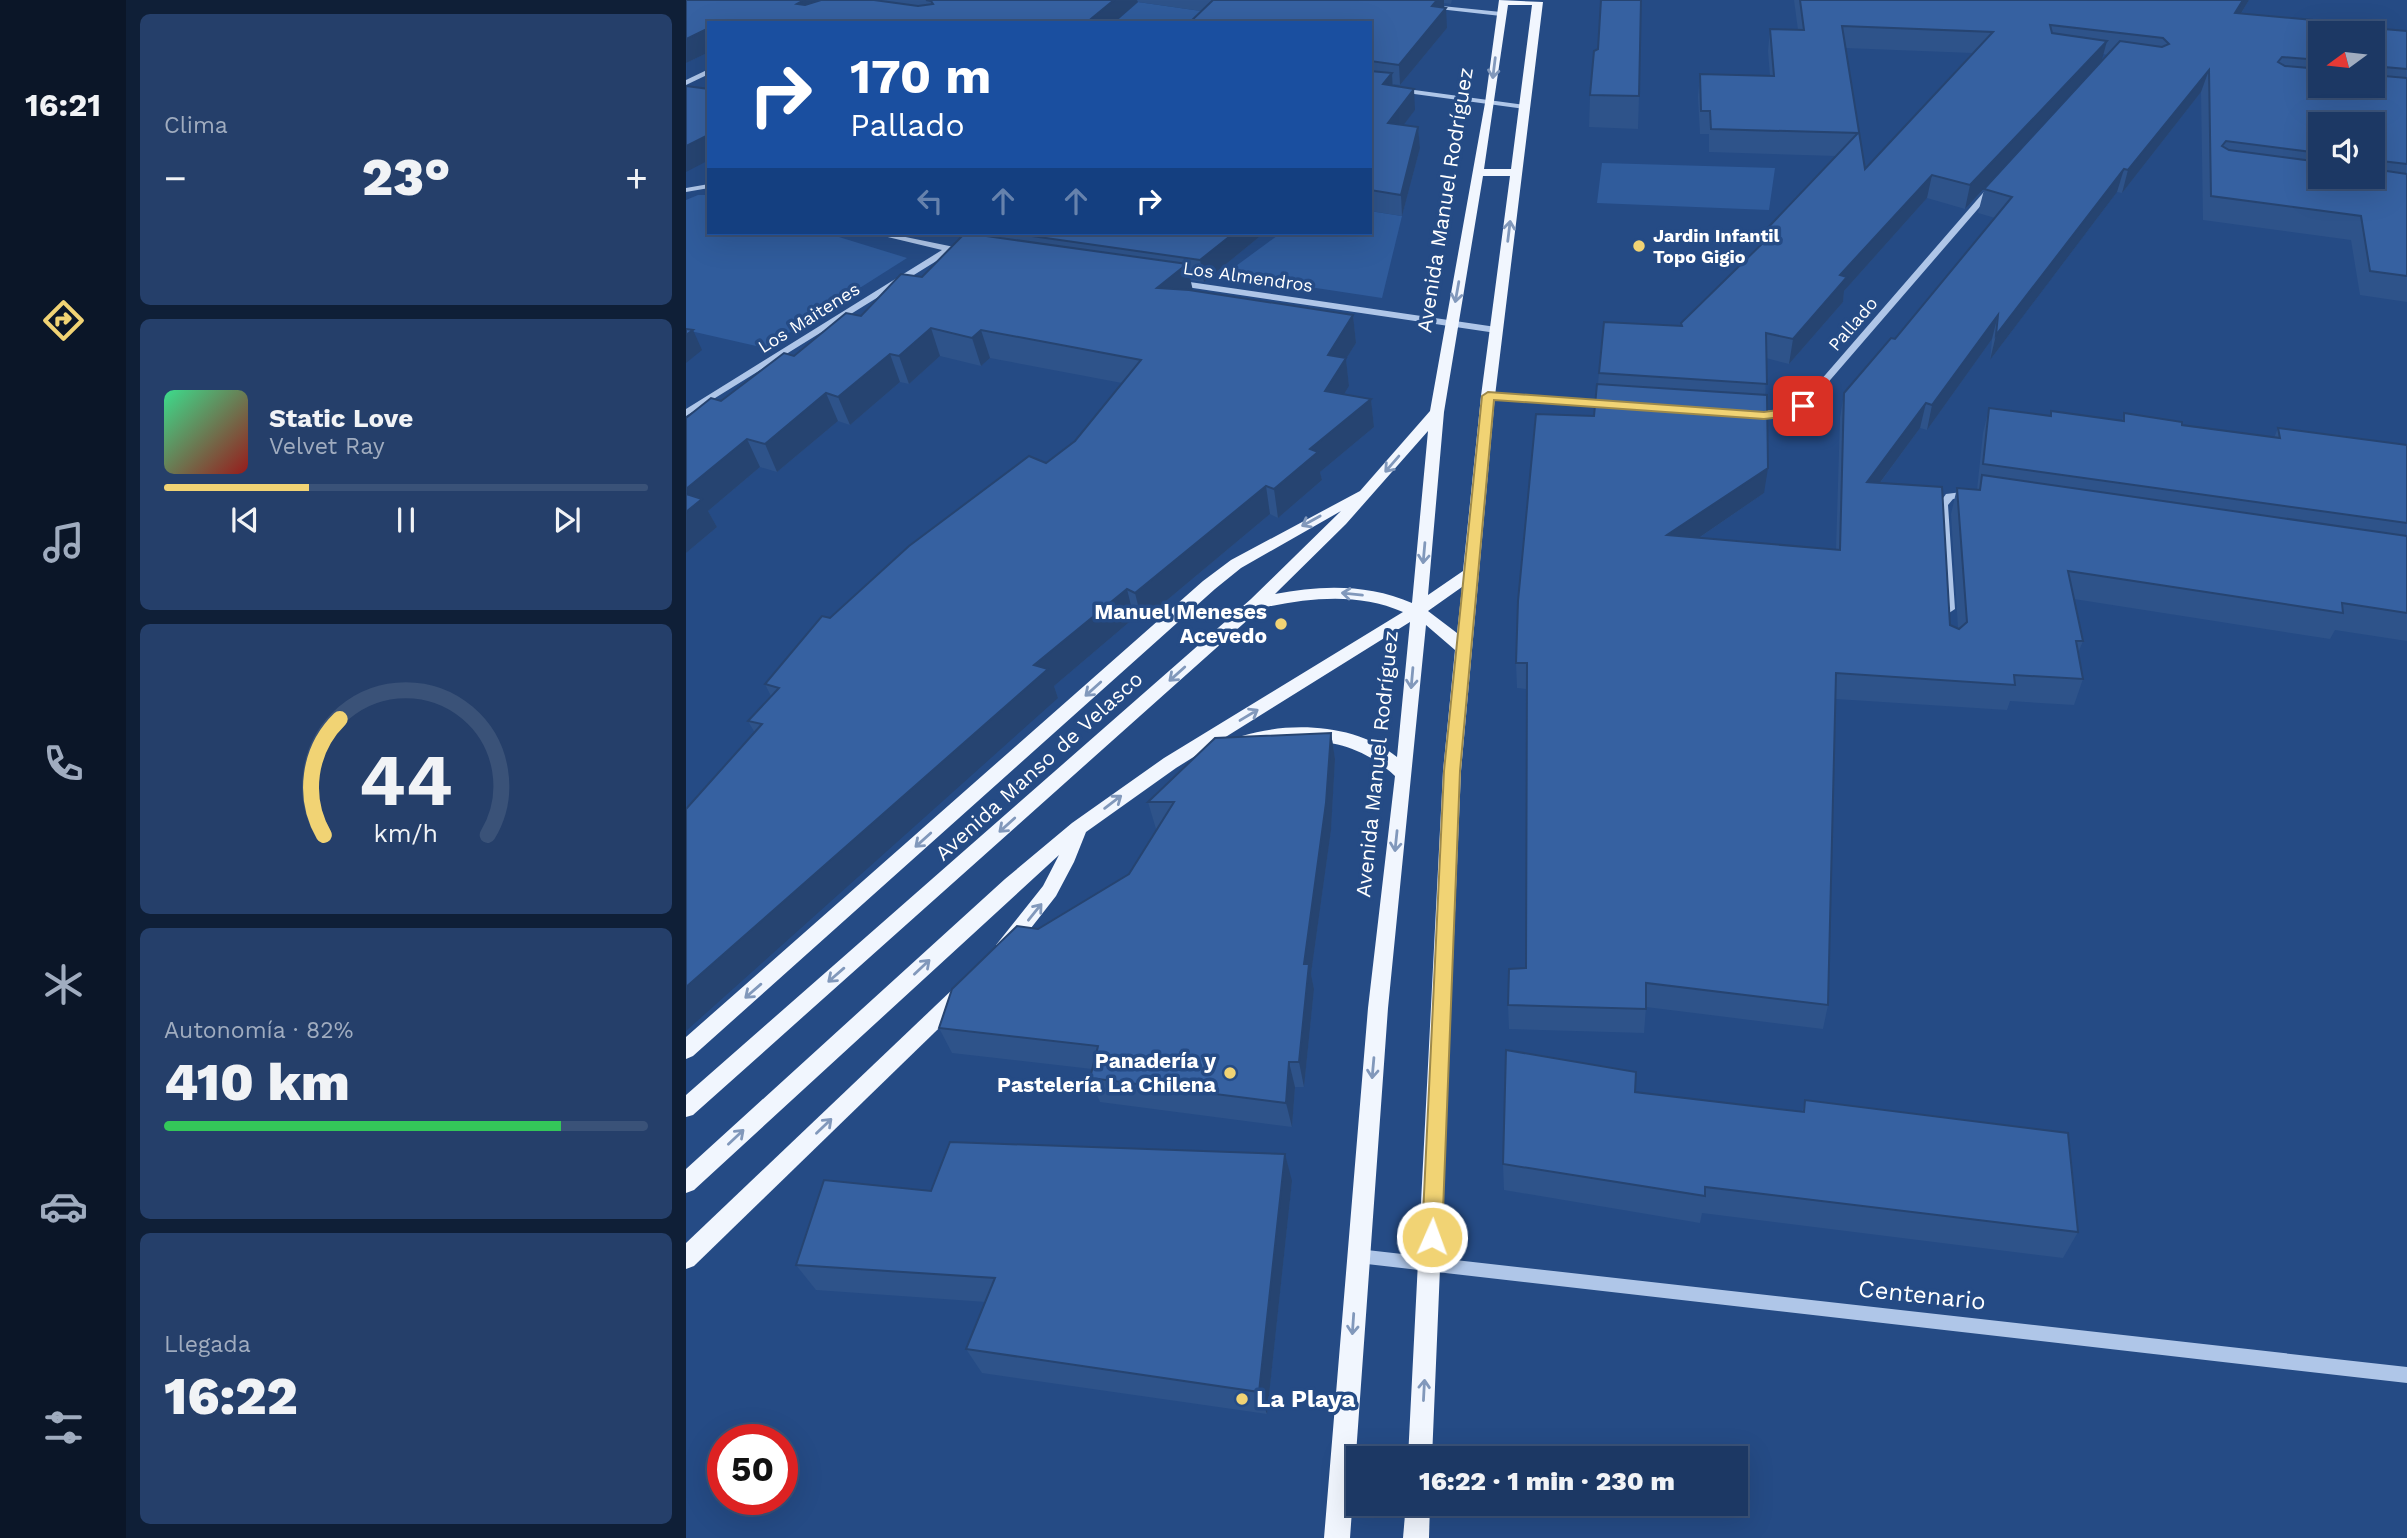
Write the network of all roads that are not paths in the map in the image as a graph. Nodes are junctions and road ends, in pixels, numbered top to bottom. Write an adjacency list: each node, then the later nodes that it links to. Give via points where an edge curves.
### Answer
1 (1538, 1): 3 (main road); 8 (main road)
2 (1418, 5): 3 (street)
3 (1503, 5): 7 (main road, Avenida Manuel Rodríguez, one-way to 7)
4 (707, 72): 5 (street)
5 (686, 83)
6 (1372, 86): 7 (street)
7 (1490, 103): 8 (street); 9 (main road, Avenida Manuel Rodríguez)
8 (1525, 107): 10 (main road)
9 (1477, 172): 10 (main road); 18 (main road, Avenida Manuel Rodríguez, one-way to 18)
10 (1516, 173): 19 (main road, one-way to 10)
11 (1998, 182): 24 (street, Pallado, via 1803,406 1787,413)
12 (707, 186): 13 (street)
13 (686, 190)
14 (884, 235): 15 (street)
15 (948, 250): 16 (street); 23 (street, Los Maitenes)
16 (975, 254)
17 (1166, 281): 18 (street, Los Almendros)
18 (1451, 323): 19 (street, Los Almendros); 22 (main road, Avenida Manuel Rodríguez)
19 (1496, 330): 20 (main road)
20 (1488, 396): 21 (street); 27 (main road)
21 (1625, 405)
22 (1437, 412): 25 (main road, Avenida Manso de Velasco, one-way to 25); 29 (main road, Avenida Manuel Rodríguez, one-way to 29)
23 (686, 413)
24 (1737, 413)
25 (1371, 488): 28 (main road, Avenida Manso de Velasco); 37 (main road, one-way to 37, via 1236,564 1209,585)
26 (1980, 496): 30 (street, via 1950,496 1943,505)
27 (1471, 573): 29 (main road); 31 (main road)
28 (1256, 603): 29 (main road, one-way to 28, via 1356,593 1309,593); 38 (main road, Avenida Manso de Velasco, one-way to 38)
29 (1418, 610): 31 (main road); 32 (main road, one-way to 29); 33 (main road, Avenida Manuel Rodríguez, one-way to 33)
30 (1950, 622)
31 (1463, 648): 42 (main road, via 1452,771)
32 (1170, 762): 33 (main road, via 1246,740 1312,734 1362,743); 34 (main road, one-way to 32)
33 (1404, 774): 40 (main road, Avenida Manuel Rodríguez, one-way to 40, via 1378,1008)
34 (1078, 828): 35 (main road, one-way to 34, via 1039,909 1070,854); 39 (main road, one-way to 34)
35 (996, 957)
36 (978, 976): 41 (main road, one-way to 36)
37 (686, 1050)
38 (686, 1108)
39 (686, 1184)
40 (1358, 1256): 42 (street, Centenario); 46 (main road, Avenida Manuel Rodríguez, one-way to 46)
41 (686, 1258)
42 (1431, 1264): 43 (street, Centenario); 44 (main road, one-way to 42)
43 (2407, 1375)
44 (1421, 1446)
45 (1417, 1516): 47 (main road)
46 (1337, 1538)
47 (1416, 1538)

